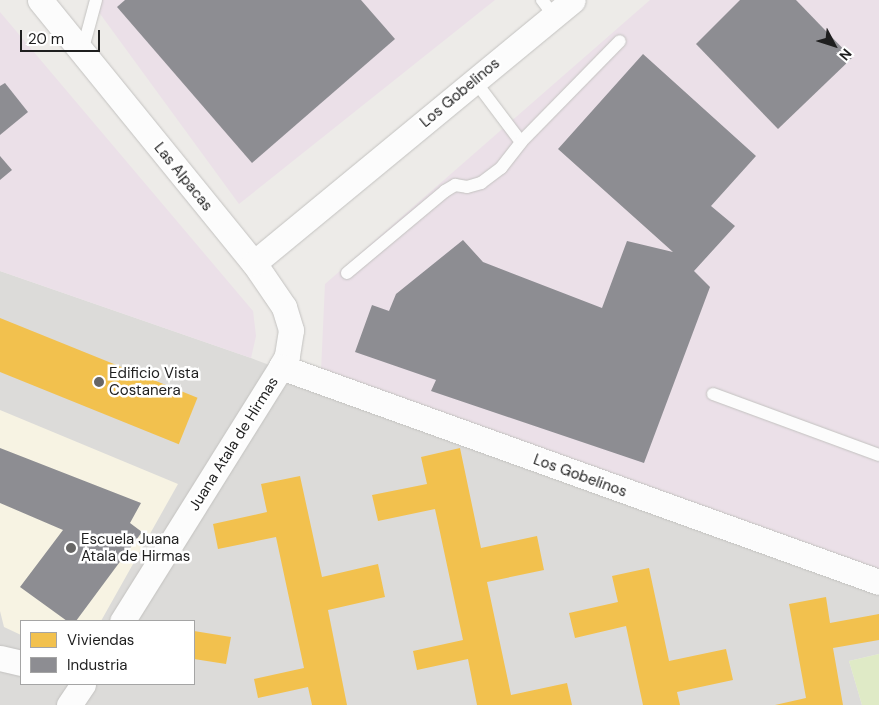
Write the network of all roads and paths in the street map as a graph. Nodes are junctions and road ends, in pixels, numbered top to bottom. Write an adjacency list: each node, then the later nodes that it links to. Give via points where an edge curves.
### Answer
1 (40, 0): 6 (street, Las Alpacas)
2 (96, 0): 6 (lane)
3 (573, 0): 4 (street, Los Gobelinos)
4 (548, 8): 7 (street, Los Gobelinos)
5 (620, 41): 8 (lane)
6 (82, 52): 9 (street, Las Alpacas)
7 (474, 81): 8 (lane); 9 (street, Los Gobelinos)
8 (521, 142): 10 (lane, via 501,168 481,183 467,187 455,185 445,190)
9 (254, 264): 11 (street, Las Alpacas, via 288,318 290,343)
10 (347, 273)
11 (282, 367): 14 (street, Los Gobelinos); 15 (street, Juana Atala de Hirmas)
12 (713, 394): 13 (lane)
13 (879, 455)
14 (879, 582)
15 (123, 620)
16 (0, 658): 17 (street)
17 (20, 663)
18 (82, 685): 19 (street)
19 (69, 705)

